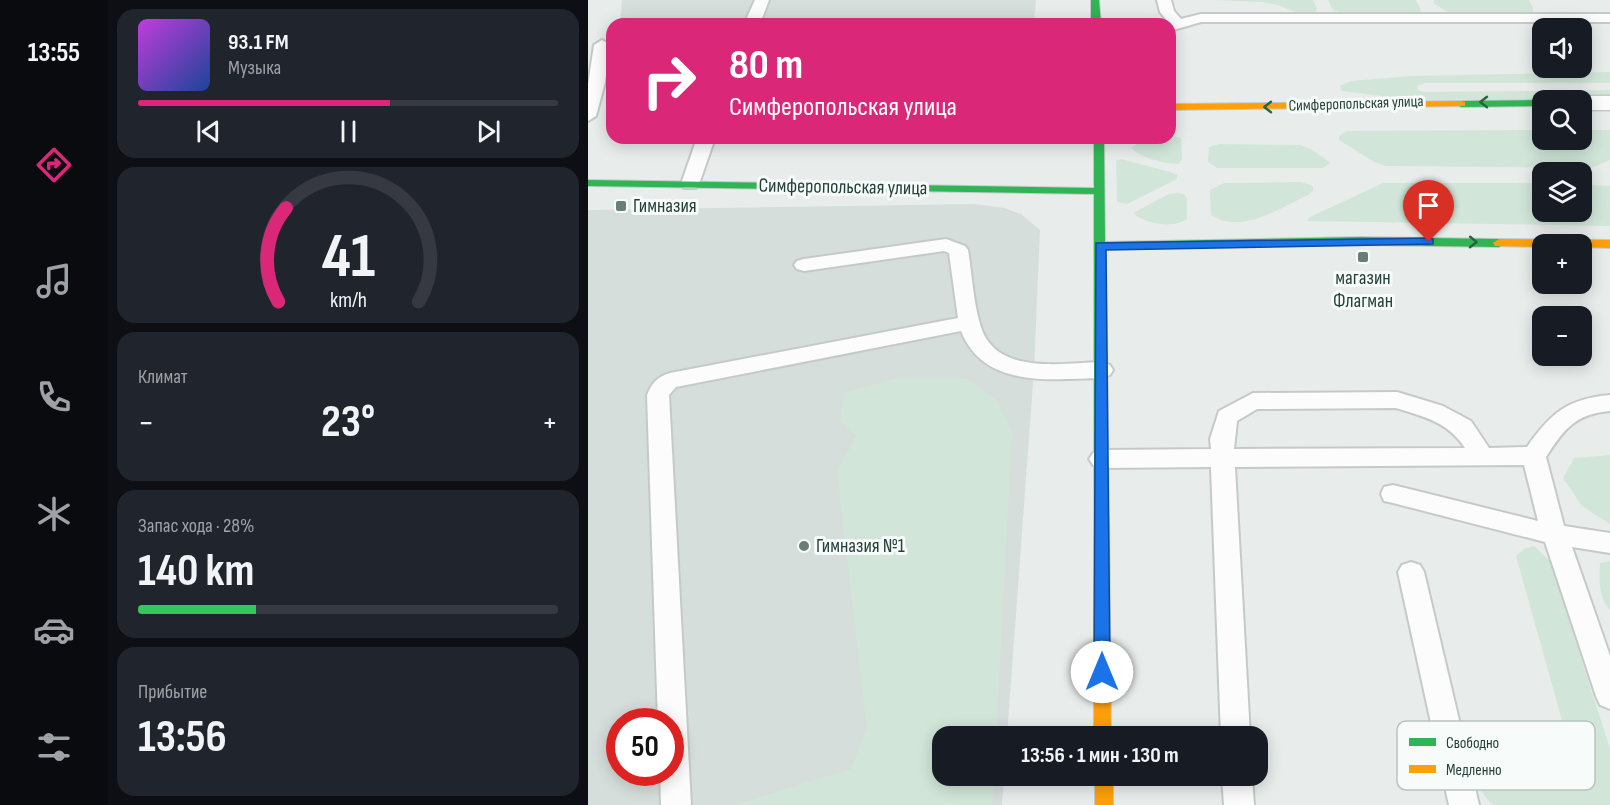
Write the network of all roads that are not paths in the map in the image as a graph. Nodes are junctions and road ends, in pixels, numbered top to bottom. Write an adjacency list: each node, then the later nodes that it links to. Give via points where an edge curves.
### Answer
1 (762, 0): 5 (lane)
2 (1095, 0): 6 (street)
3 (1164, 0): 7 (lane)
4 (1198, 0): 8 (lane)
5 (754, 18)
6 (1096, 18)
7 (1170, 18)
8 (1201, 18): 9 (lane); 10 (lane)
9 (1610, 18)
10 (1176, 24)
11 (602, 45): 16 (lane)
12 (1532, 103): 15 (street, Симферопольская улица, one-way to 15)
13 (1592, 103): 14 (street)
14 (1610, 103)
15 (1176, 107)
16 (588, 116)
17 (704, 144): 20 (lane)
18 (1099, 144): 21 (street)
19 (588, 183): 20 (street, Симферопольская улица)
20 (690, 184): 21 (street, Симферопольская улица)
21 (1099, 191): 23 (street)
22 (1610, 244): 23 (street, one-way to 22, via 1361,241)
23 (1100, 246): 26 (street)
24 (804, 265): 25 (lane, via 946,245 958,250)
25 (969, 323): 26 (lane, via 976,344 988,358 1011,367); 43 (lane, via 670,381 662,386 658,395)
26 (1102, 370): 31 (street)
27 (1610, 403): 29 (lane, via 1572,411 1556,423)
28 (1482, 456): 29 (lane); 30 (lane); 30 (lane, via 1463,427 1435,412 1397,400 1253,401 1227,417 1222,439)
29 (1534, 456): 33 (lane)
30 (1224, 458): 31 (lane); 40 (lane)
31 (1101, 459): 39 (street)
32 (1393, 494): 33 (lane)
33 (1555, 535): 34 (lane); 36 (lane)
34 (1610, 543)
35 (1411, 572): 38 (lane)
36 (1599, 634): 37 (lane)
37 (1610, 696)
38 (1448, 721)
39 (1103, 726)
40 (1235, 726)
41 (1104, 786): 44 (street)
42 (1238, 786): 45 (lane)
43 (676, 805)
44 (1104, 805)
45 (1239, 805)

